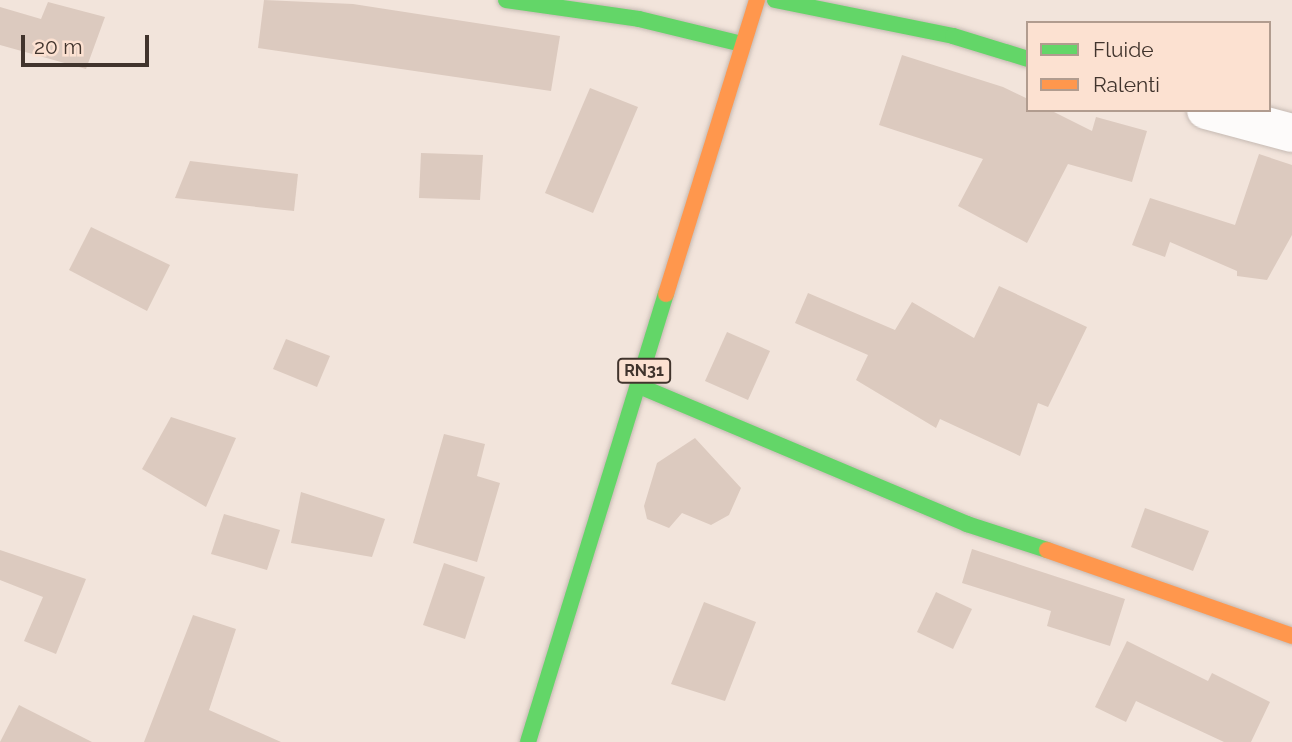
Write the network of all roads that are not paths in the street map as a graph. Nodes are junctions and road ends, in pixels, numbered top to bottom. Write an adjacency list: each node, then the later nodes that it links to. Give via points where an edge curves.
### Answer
1 (506, 0): 4 (street, via 639,19)
2 (757, 0): 4 (street, RN31)
3 (775, 0): 5 (street, via 845,19 953,36)
4 (742, 44): 8 (street, RN31)
5 (1026, 58)
6 (1213, 112): 7 (street)
7 (1292, 133)
8 (639, 386): 9 (street, via 967,524 1260,620); 10 (street, RN31)
9 (1292, 636)
10 (528, 742)

